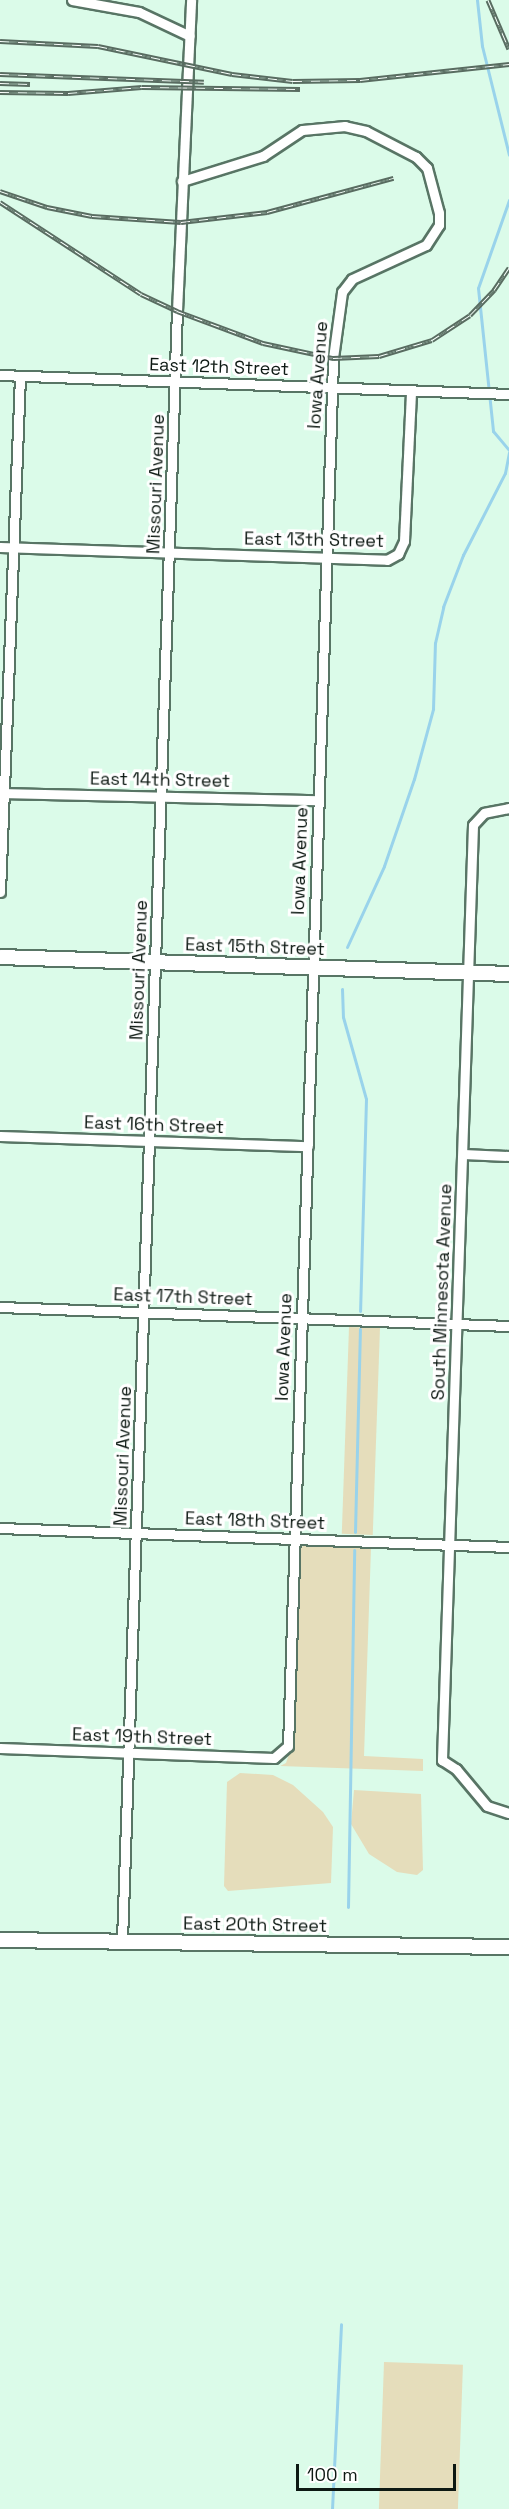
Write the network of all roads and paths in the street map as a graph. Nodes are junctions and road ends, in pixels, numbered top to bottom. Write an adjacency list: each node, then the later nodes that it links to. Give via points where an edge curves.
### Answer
1 (72, 0): 3 (street, via 139,12)
2 (191, 0): 3 (street, Missouri Avenue)
3 (190, 36): 4 (street, Missouri Avenue)
4 (182, 181): 7 (street, Missouri Avenue); 8 (street, Iowa Avenue, via 263,156 302,130 319,126 366,131 416,157 427,168 439,213 434,236 398,260 352,279 342,292)
5 (0, 375): 6 (street, East 12th Street)
6 (20, 376): 7 (street, East 12th Street); 12 (street)
7 (176, 382): 8 (street, East 12th Street); 13 (street, Missouri Avenue)
8 (332, 387): 9 (street, East 12th Street); 14 (street, Iowa Avenue)
9 (411, 390): 10 (street, East 12th Street); 14 (street, East 13th Street, via 404,541 398,554 383,561)
10 (509, 394)
11 (0, 547): 12 (street, East 13th Street)
12 (12, 547): 13 (street, East 13th Street); 15 (street)
13 (170, 553): 14 (street, East 13th Street); 16 (street, Missouri Avenue)
14 (324, 558): 17 (street, Iowa Avenue)
15 (2, 793): 16 (street, East 14th Street); 19 (street)
16 (162, 798): 17 (street, East 14th Street); 21 (street, Missouri Avenue)
17 (318, 800): 22 (street, Iowa Avenue)
18 (509, 808): 23 (street, South Minnesota Avenue, via 484,813 473,825)
19 (0, 892)
20 (0, 957): 21 (main road, East 15th Street)
21 (157, 962): 22 (main road, East 15th Street); 26 (street, Missouri Avenue)
22 (313, 967): 23 (main road, East 15th Street); 27 (street, Iowa Avenue)
23 (468, 973): 24 (main road, East 15th Street); 28 (street, South Minnesota Avenue)
24 (509, 974)
25 (0, 1136): 26 (street, East 16th Street)
26 (151, 1141): 27 (street, East 16th Street); 31 (street, Missouri Avenue)
27 (308, 1146): 32 (street, Iowa Avenue)
28 (463, 1154): 29 (street); 33 (street, South Minnesota Avenue)
29 (509, 1156)
30 (0, 1307): 31 (street, East 17th Street)
31 (145, 1312): 32 (street, East 17th Street); 36 (street, Missouri Avenue)
32 (302, 1318): 33 (street, East 17th Street); 37 (street, Iowa Avenue)
33 (458, 1324): 34 (street, East 17th Street); 38 (street, South Minnesota Avenue)
34 (509, 1326)
35 (0, 1528): 36 (street, East 18th Street)
36 (136, 1533): 37 (street, East 18th Street); 41 (street, Missouri Avenue)
37 (293, 1539): 38 (street, East 18th Street); 42 (street, Iowa Avenue, via 288,1746)
38 (450, 1545): 39 (street, East 18th Street); 43 (street, South Minnesota Avenue, via 442,1760 456,1769 487,1806)
39 (509, 1546)
40 (0, 1748): 41 (street, East 19th Street)
41 (128, 1753): 42 (street, East 19th Street, via 274,1758); 45 (street, Missouri Avenue)
42 (282, 1755)
43 (509, 1813)
44 (0, 1940): 45 (main road, East 20th Street)
45 (122, 1941): 46 (main road, East 20th Street)
46 (509, 1947)

